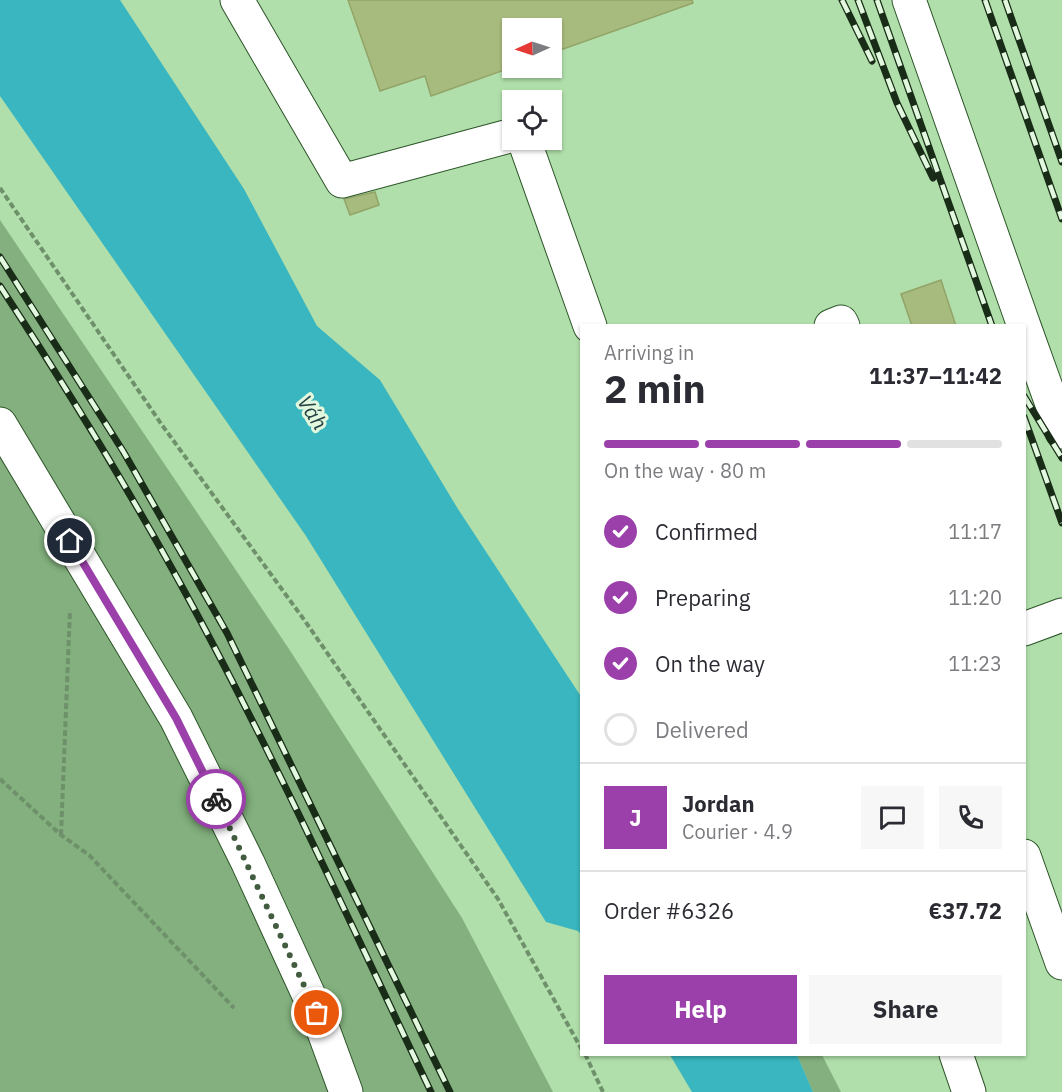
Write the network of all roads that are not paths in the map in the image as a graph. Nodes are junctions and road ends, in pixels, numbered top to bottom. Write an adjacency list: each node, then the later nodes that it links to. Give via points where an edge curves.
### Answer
1 (237, 0): 3 (street, via 342,181)
2 (909, 0): 6 (street)
3 (502, 138)
4 (528, 150): 5 (street)
5 (589, 324)
6 (1023, 324)
7 (1026, 332): 9 (street)
8 (0, 424): 15 (street, via 176,718 312,1002)
9 (1062, 432)
10 (1062, 615): 11 (street)
11 (1026, 628)
12 (1026, 862): 13 (street)
13 (1062, 963)
14 (957, 1056): 16 (street)
15 (346, 1092)
16 (969, 1092)

